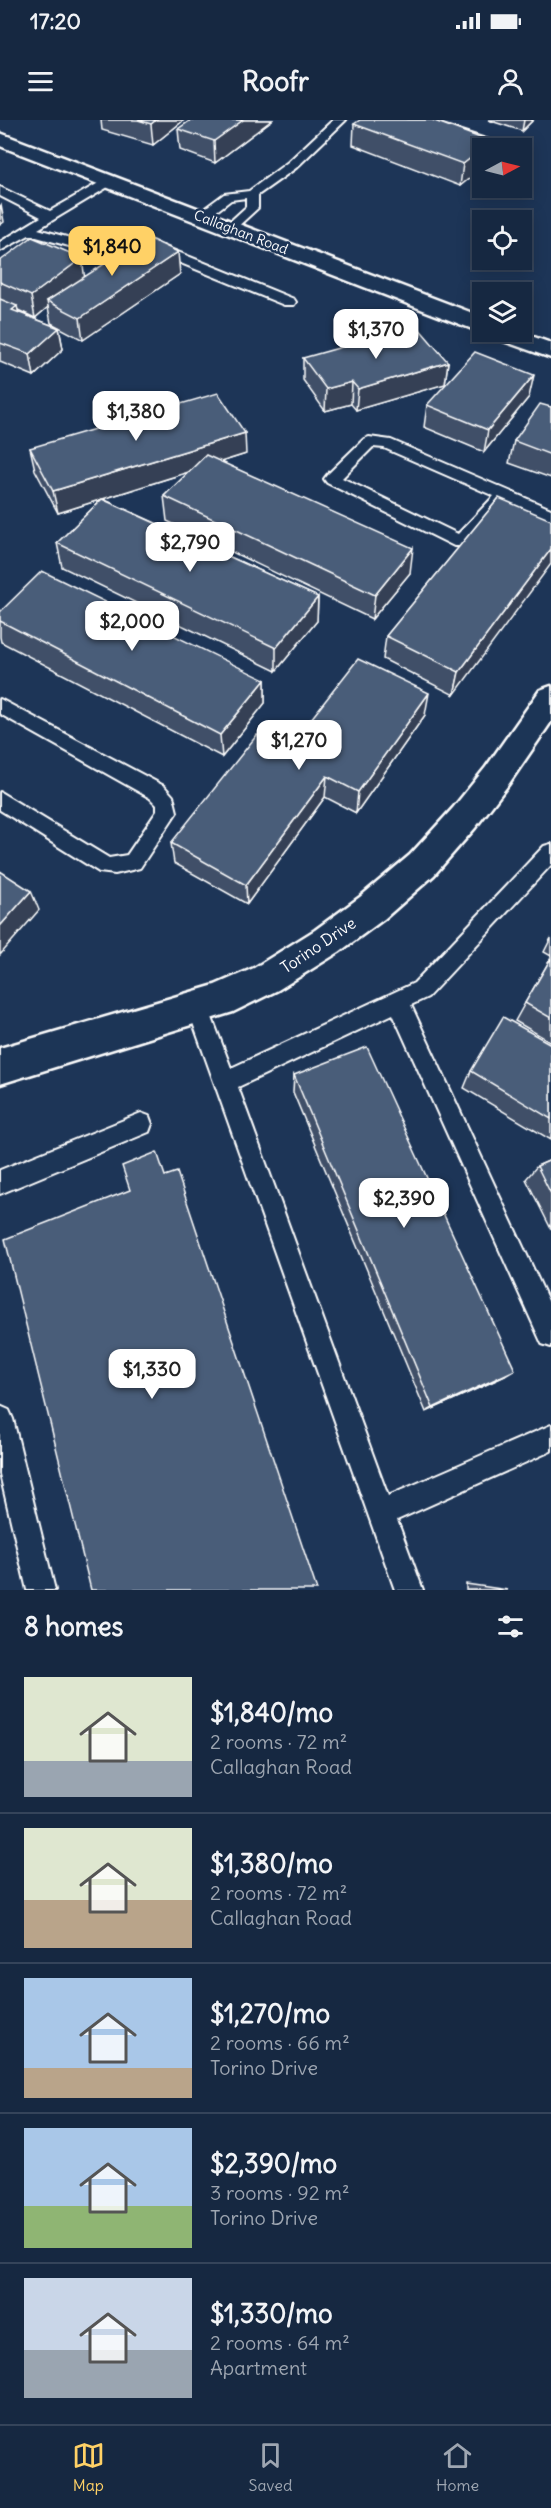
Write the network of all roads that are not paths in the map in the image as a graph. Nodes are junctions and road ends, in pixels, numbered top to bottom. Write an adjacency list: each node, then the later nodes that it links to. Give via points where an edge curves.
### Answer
1 (340, 120): 7 (lane, via 292,165)
2 (415, 120): 3 (lane)
3 (472, 138)
4 (0, 139): 5 (main road, Callaghan Road)
5 (109, 181): 8 (lane); 9 (main road, Callaghan Road)
6 (0, 191): 8 (lane)
7 (252, 194): 9 (lane, via 228,197); 10 (lane, via 252,208)
8 (50, 216): 11 (lane)
9 (201, 217): 10 (main road, Callaghan Road)
10 (230, 227): 14 (main road, Callaghan Road)
11 (26, 230): 12 (lane); 13 (lane, via 80,245 158,249)
12 (0, 247)
13 (289, 302)
14 (472, 321)
15 (527, 342): 16 (main road)
16 (551, 351)
17 (504, 495): 17 (lane, via 386,443 369,442 332,479 460,542); 18 (lane)
18 (551, 515)
19 (0, 706): 21 (lane, via 157,792 166,802 167,812 133,861 106,866)
20 (546, 716): 24 (main road, Torino Drive, via 464,818 422,864 372,908 266,979)
21 (0, 800)
22 (551, 852): 23 (lane, via 421,990)
23 (398, 1001): 26 (lane); 29 (lane)
24 (198, 1006): 25 (main road, Torino Drive); 26 (lane)
25 (0, 1066)
26 (226, 1082): 32 (lane)
27 (141, 1124): 28 (lane)
28 (0, 1182)
29 (551, 1335)
30 (0, 1419): 33 (lane)
31 (551, 1438): 32 (lane)
32 (381, 1513): 34 (lane)
33 (41, 1590)
34 (409, 1590)

